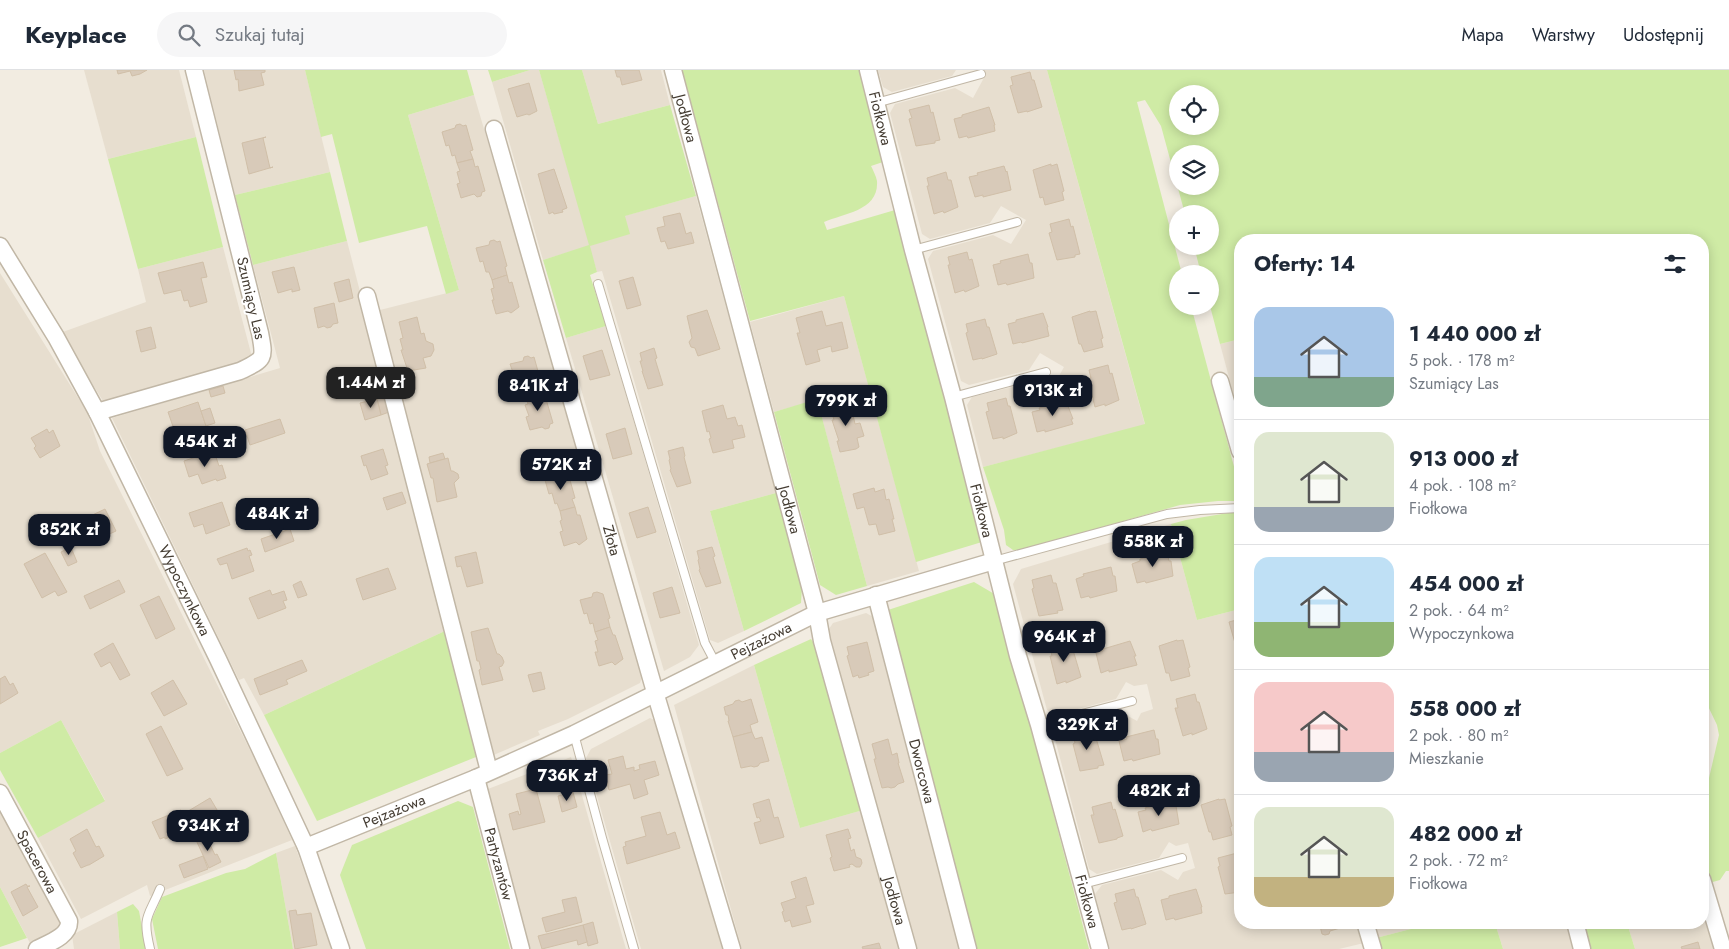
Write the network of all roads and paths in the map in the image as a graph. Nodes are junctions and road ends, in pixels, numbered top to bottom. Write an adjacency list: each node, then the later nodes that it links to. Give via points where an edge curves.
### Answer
1 (194, 70): 15 (street, Szumiący Las, via 264,352 258,363 240,371)
2 (673, 70): 20 (street, Jodłowa)
3 (868, 70): 5 (street, Fiołkowa)
4 (981, 74): 5 (lane)
5 (876, 103): 9 (street, Fiołkowa)
6 (494, 129): 22 (street, Złota)
7 (1017, 222): 9 (lane)
8 (0, 246): 15 (street, Wypoczynkowa)
9 (913, 250): 14 (street, Fiołkowa)
10 (598, 284): 21 (lane, via 705,643)
11 (367, 296): 26 (street, Partyzantów)
12 (1046, 372): 14 (lane)
13 (1220, 381): 16 (street)
14 (953, 397): 18 (street, Fiołkowa)
15 (97, 412): 28 (street, Wypoczynkowa)
16 (1234, 430)
17 (1234, 508): 18 (lane, Pejzażowa, via 1167,514)
18 (994, 562): 19 (street, Pejzażowa); 24 (street, Fiołkowa)
19 (876, 595): 20 (street, Pejzażowa); 42 (street, Dworcowa)
20 (817, 613): 21 (street, Pejzażowa); 41 (street, Jodłowa)
21 (715, 662): 22 (street, Pejzażowa)
22 (656, 692): 25 (street, Pejzażowa); 40 (street, Złota)
23 (1132, 701): 24 (lane)
24 (1039, 725): 30 (street, Fiołkowa)
25 (574, 734): 26 (street, Pejzażowa); 39 (lane)
26 (483, 775): 28 (street, Pejzażowa); 38 (street, Partyzantów)
27 (0, 793): 35 (street, Spacerowa, via 69,921 63,935)
28 (306, 847): 37 (street, Wypoczynkowa)
29 (1182, 858): 30 (lane)
30 (1083, 884): 43 (street, Fiołkowa)
31 (160, 889): 36 (lane, via 147,915 145,928)
32 (1709, 902): 46 (street)
33 (1367, 929): 44 (street)
34 (1577, 929): 45 (street)
35 (38, 949)
36 (150, 949)
37 (341, 949)
38 (521, 949)
39 (634, 949)
40 (732, 949)
41 (908, 949)
42 (968, 949)
43 (1100, 949)
44 (1372, 949)
45 (1582, 949)
46 (1723, 949)

